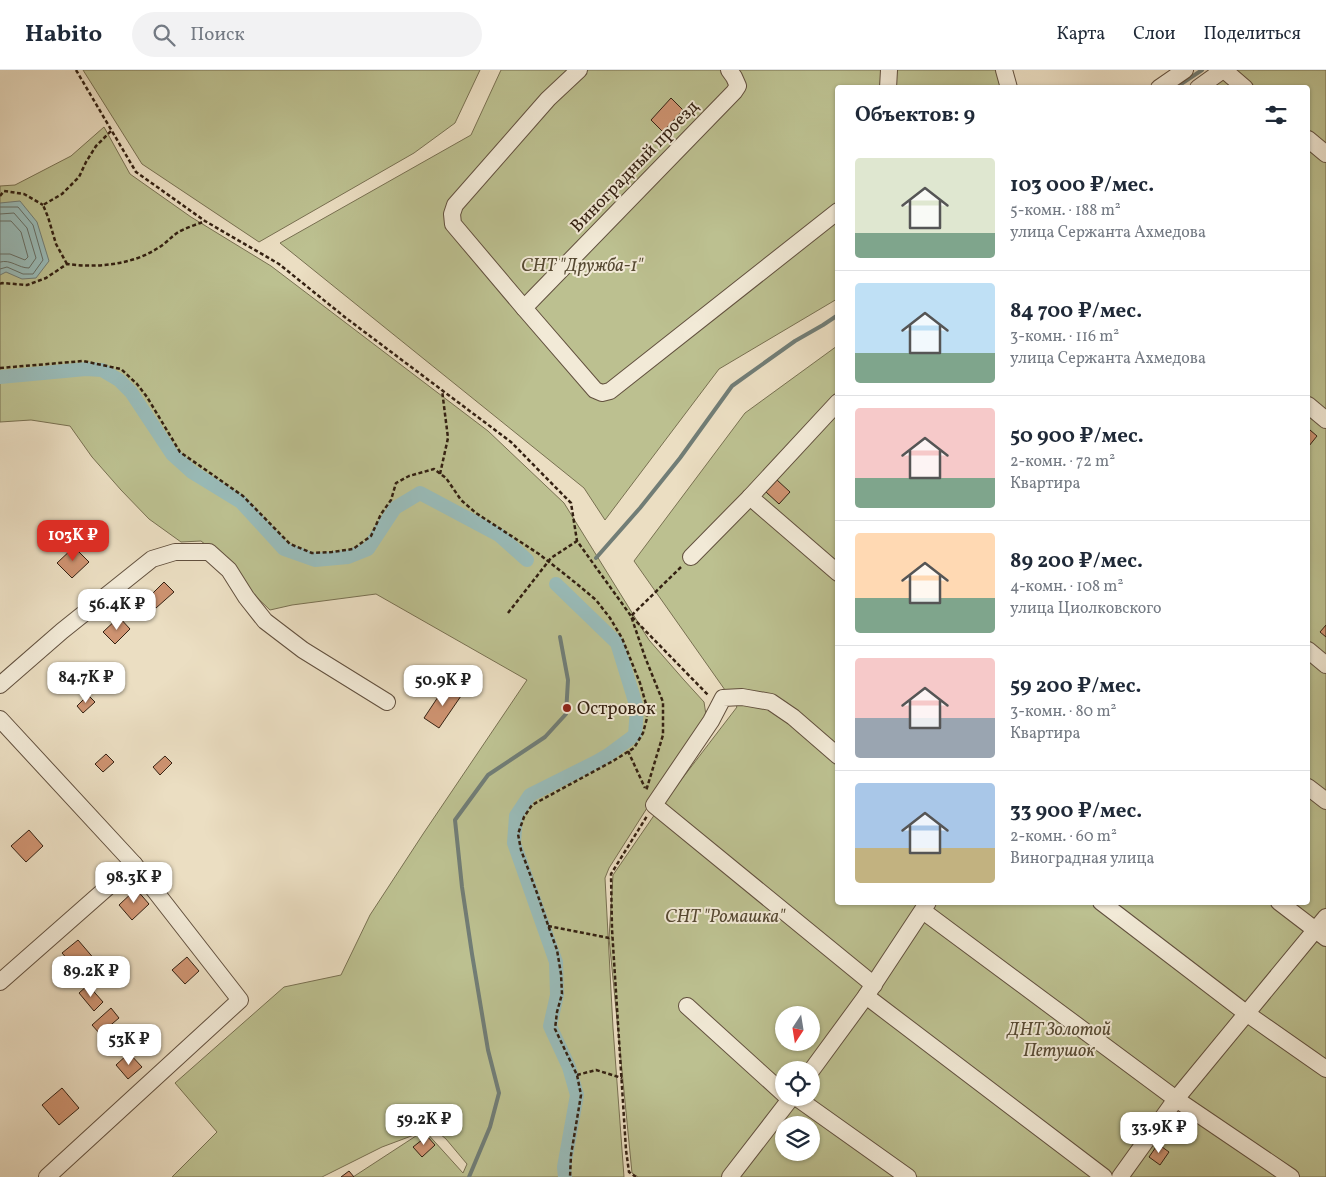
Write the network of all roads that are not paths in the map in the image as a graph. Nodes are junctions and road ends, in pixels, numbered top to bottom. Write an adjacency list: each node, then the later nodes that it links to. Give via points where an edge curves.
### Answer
1 (579, 70): 15 (street, via 548,99 455,205 452,214 453,224)
2 (729, 70): 15 (street, Виноградный проезд, via 738,86 734,92)
3 (889, 70): 7 (street)
4 (1004, 70): 8 (street)
5 (1185, 70): 9 (street)
6 (1224, 70): 10 (street); 11 (street)
7 (888, 85)
8 (1009, 85)
9 (1163, 85)
10 (1202, 85)
11 (1242, 85)
12 (1310, 141): 13 (street)
13 (1326, 154)
14 (835, 213): 15 (street, via 610,391 602,393 595,390)
15 (524, 308)
16 (835, 405): 19 (street)
17 (1310, 407): 18 (street)
18 (1326, 420)
19 (750, 497): 20 (street); 21 (street)
20 (691, 557)
21 (835, 570)
22 (1310, 652): 23 (street)
23 (1326, 665)
24 (0, 685): 25 (street, via 152,559 175,552 208,552 229,570 265,621 303,650)
25 (388, 702)
26 (0, 719): 30 (street)
27 (835, 753): 37 (street, via 771,702 742,696 723,698 654,805)
28 (1310, 789): 29 (street)
29 (1326, 801)
30 (134, 864): 36 (street); 46 (street, via 240,1000)
31 (1105, 905): 39 (street)
32 (1283, 905): 35 (street)
33 (925, 906): 37 (street); 43 (street)
34 (1326, 917): 35 (street)
35 (1321, 934): 39 (street)
36 (0, 982)
37 (870, 991): 40 (street); 49 (street)
38 (688, 1006): 42 (street)
39 (1246, 1012): 41 (street); 43 (street)
40 (818, 1061)
41 (1326, 1069)
42 (775, 1084)
43 (1176, 1099): 50 (street); 51 (street)
44 (783, 1106): 47 (street)
45 (803, 1106): 48 (street)
46 (47, 1177)
47 (730, 1177)
48 (908, 1177)
49 (1104, 1177)
50 (1120, 1177)
51 (1291, 1177)

